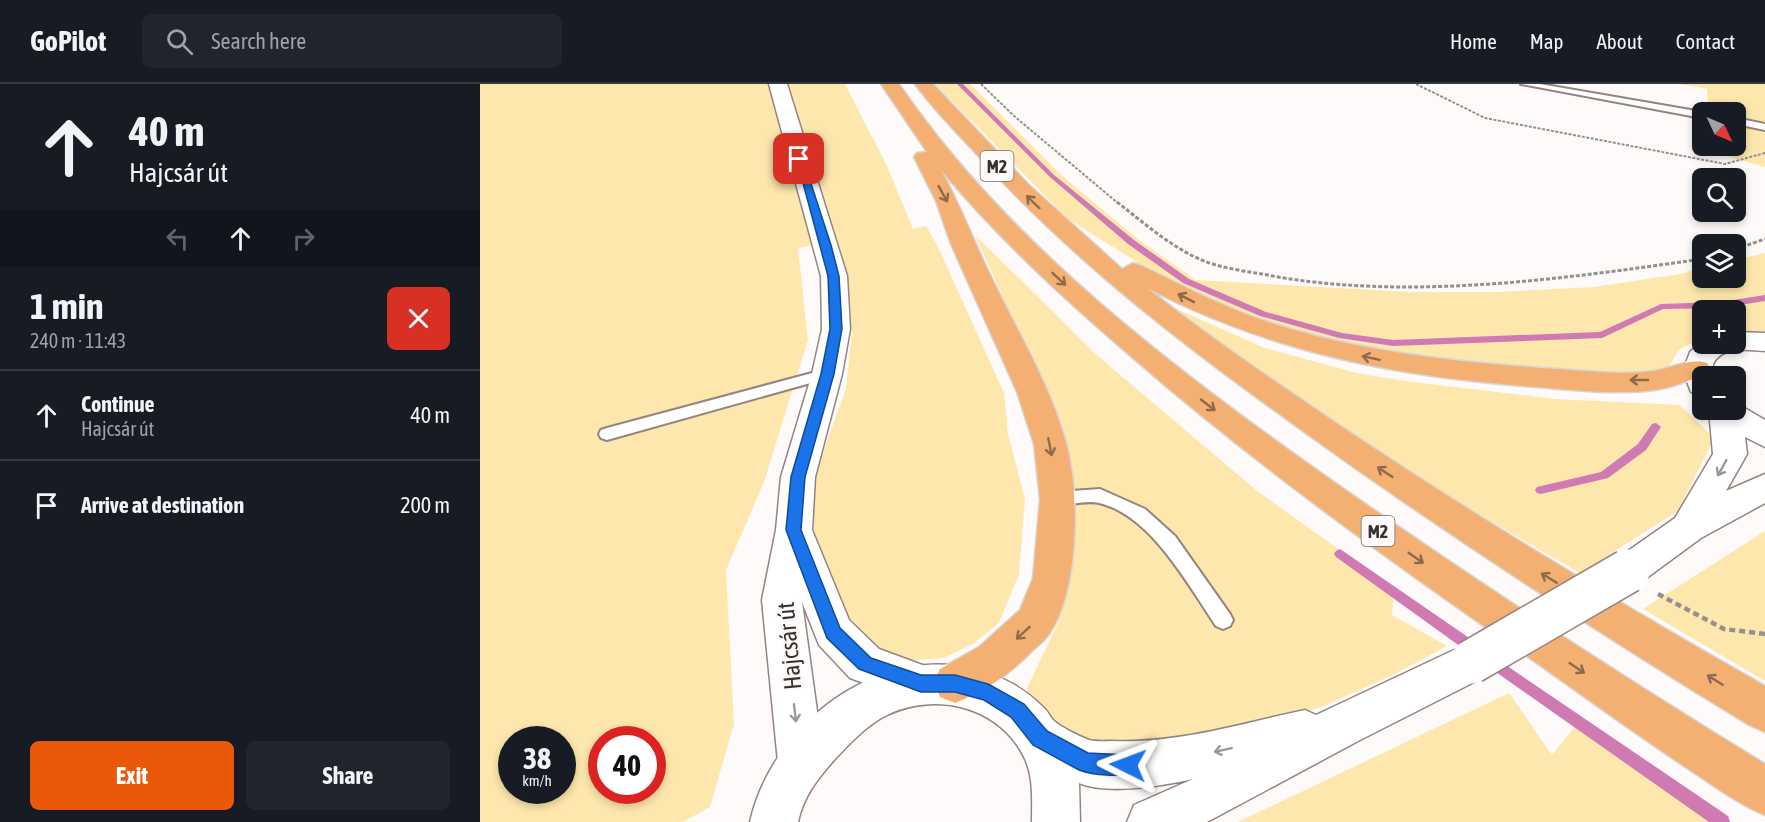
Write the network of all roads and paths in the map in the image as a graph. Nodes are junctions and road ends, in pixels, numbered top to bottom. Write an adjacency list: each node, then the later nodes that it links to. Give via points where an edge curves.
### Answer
1 (778, 84): 18 (street, Hajcsár út, via 834,276 836,329)
2 (890, 84): 8 (highway, M2)
3 (924, 84): 13 (highway, M2, one-way to 3, via 990,159)
4 (981, 84): 15 (path, via 1100,189 1161,236 1204,261 1230,268 1301,282 1454,285 1570,278)
5 (1416, 84): 11 (path, via 1485,118 1725,164)
6 (1526, 84): 7 (lane)
7 (1692, 113)
8 (912, 121): 25 (highway, one-way to 25, via 928,168 947,201 1032,392 1050,444); 36 (highway, M2, one-way to 36, via 1016,239 1208,405 1483,605)
9 (1746, 123): 10 (lane)
10 (1765, 127)
11 (1765, 153)
12 (1765, 239): 14 (path)
13 (1076, 242): 19 (highway, one-way to 13, via 1575,380 1478,373 1361,356 1293,339 1199,305); 32 (highway, M2, one-way to 13, via 1520,560 1354,451 1186,331)
14 (1746, 246)
15 (1692, 260)
16 (1746, 341): 17 (street)
17 (1765, 342)
18 (827, 374): 22 (lane); 27 (street, Hajcsár út, via 798,477)
19 (1692, 378)
20 (1726, 420): 26 (street, one-way to 26, via 1730,454)
21 (1740, 420): 23 (street)
22 (606, 434)
23 (1765, 435)
24 (1765, 487): 26 (street)
25 (1056, 499): 29 (lane, via 1100,496 1139,514 1168,541); 31 (highway, one-way to 31, via 1052,578 1035,622 994,661)
26 (1688, 528): 28 (street)
27 (794, 530): 31 (street, Hajcsár út, via 833,632 865,664); 35 (street, Hajcsár út, one-way to 35, via 782,600)
28 (1641, 581): 30 (path, via 1724,630); 33 (street, bridge)
29 (1223, 620)
30 (1765, 634)
31 (938, 684): 34 (street, Hajcsár út, via 988,692 1017,711); 35 (street, via 878,697 837,724)
32 (1765, 710)
33 (1342, 725): 34 (street, one-way to 34, via 1184,758 1128,765 1086,763); 39 (street, via 1208,797)
34 (1040, 738): 38 (street, via 1055,781)
35 (801, 762): 37 (street)
36 (1765, 791)
37 (772, 820)
38 (1056, 822)
39 (1151, 822)

